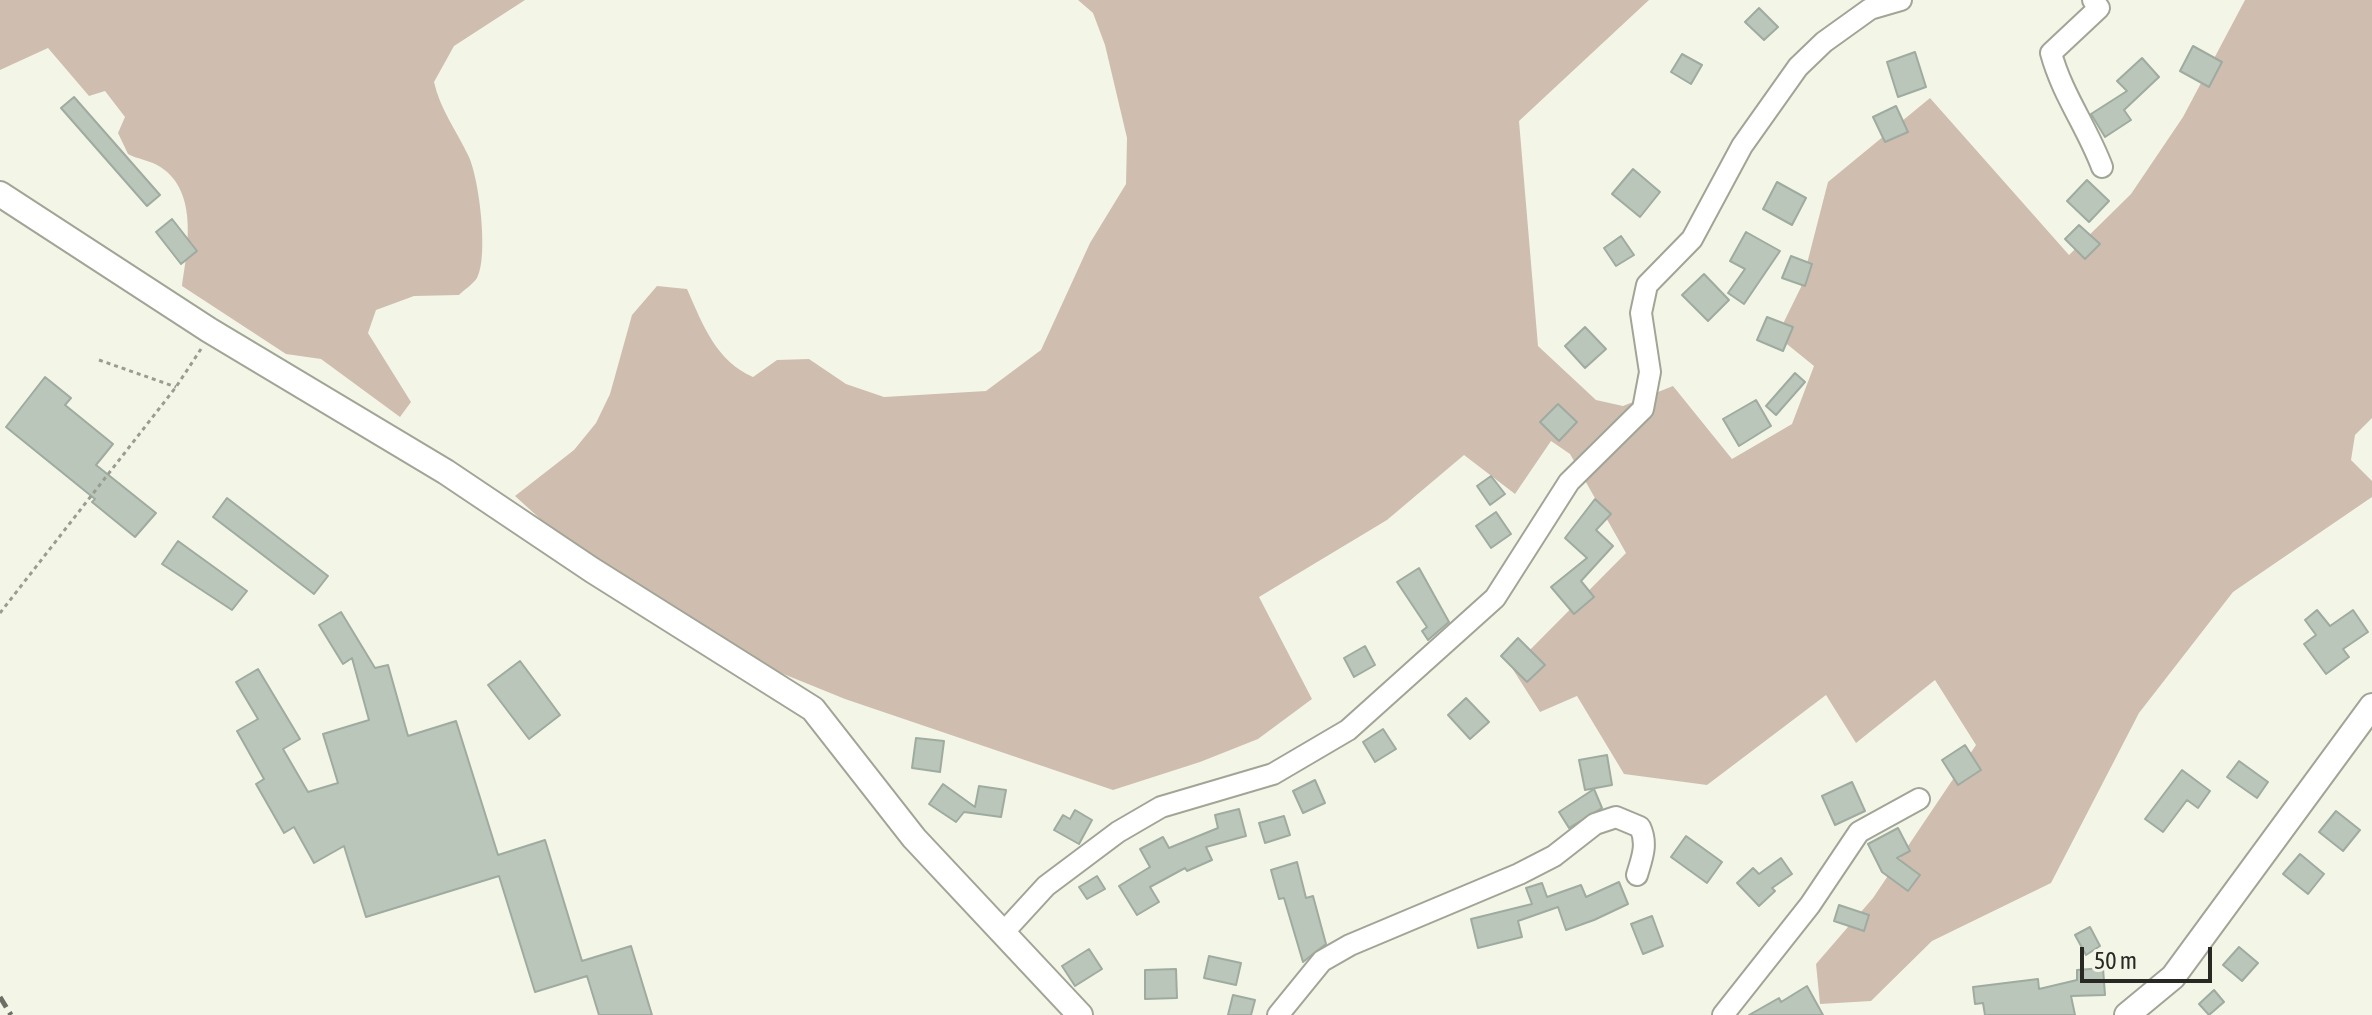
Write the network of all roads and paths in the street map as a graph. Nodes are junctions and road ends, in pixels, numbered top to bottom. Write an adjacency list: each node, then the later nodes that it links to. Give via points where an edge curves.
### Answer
1 (1901, 0): 12 (street, via 1870,9 1798,67 1742,146 1692,239 1647,285 1641,313 1650,372 1643,409 1569,482 1495,598 1348,730 1273,774 1161,807 1128,826 1046,886)
2 (2093, 0): 3 (street, via 2099,8 2051,53)
3 (2102, 167)
4 (0, 194): 12 (street, via 813,709 914,838)
5 (199, 354): 7 (path)
6 (99, 360): 7 (path)
7 (176, 387): 8 (path)
8 (0, 613)
9 (2372, 706): 16 (street, via 2173,977)
10 (1919, 799): 15 (street, via 1859,832 1810,905)
11 (1637, 875): 14 (street, via 1645,837 1640,827 1616,817 1595,824 1554,856 1519,874 1322,961)
12 (1002, 934): 13 (street)
13 (1080, 1015)
14 (1278, 1015)
15 (1723, 1015)
16 (2127, 1015)

